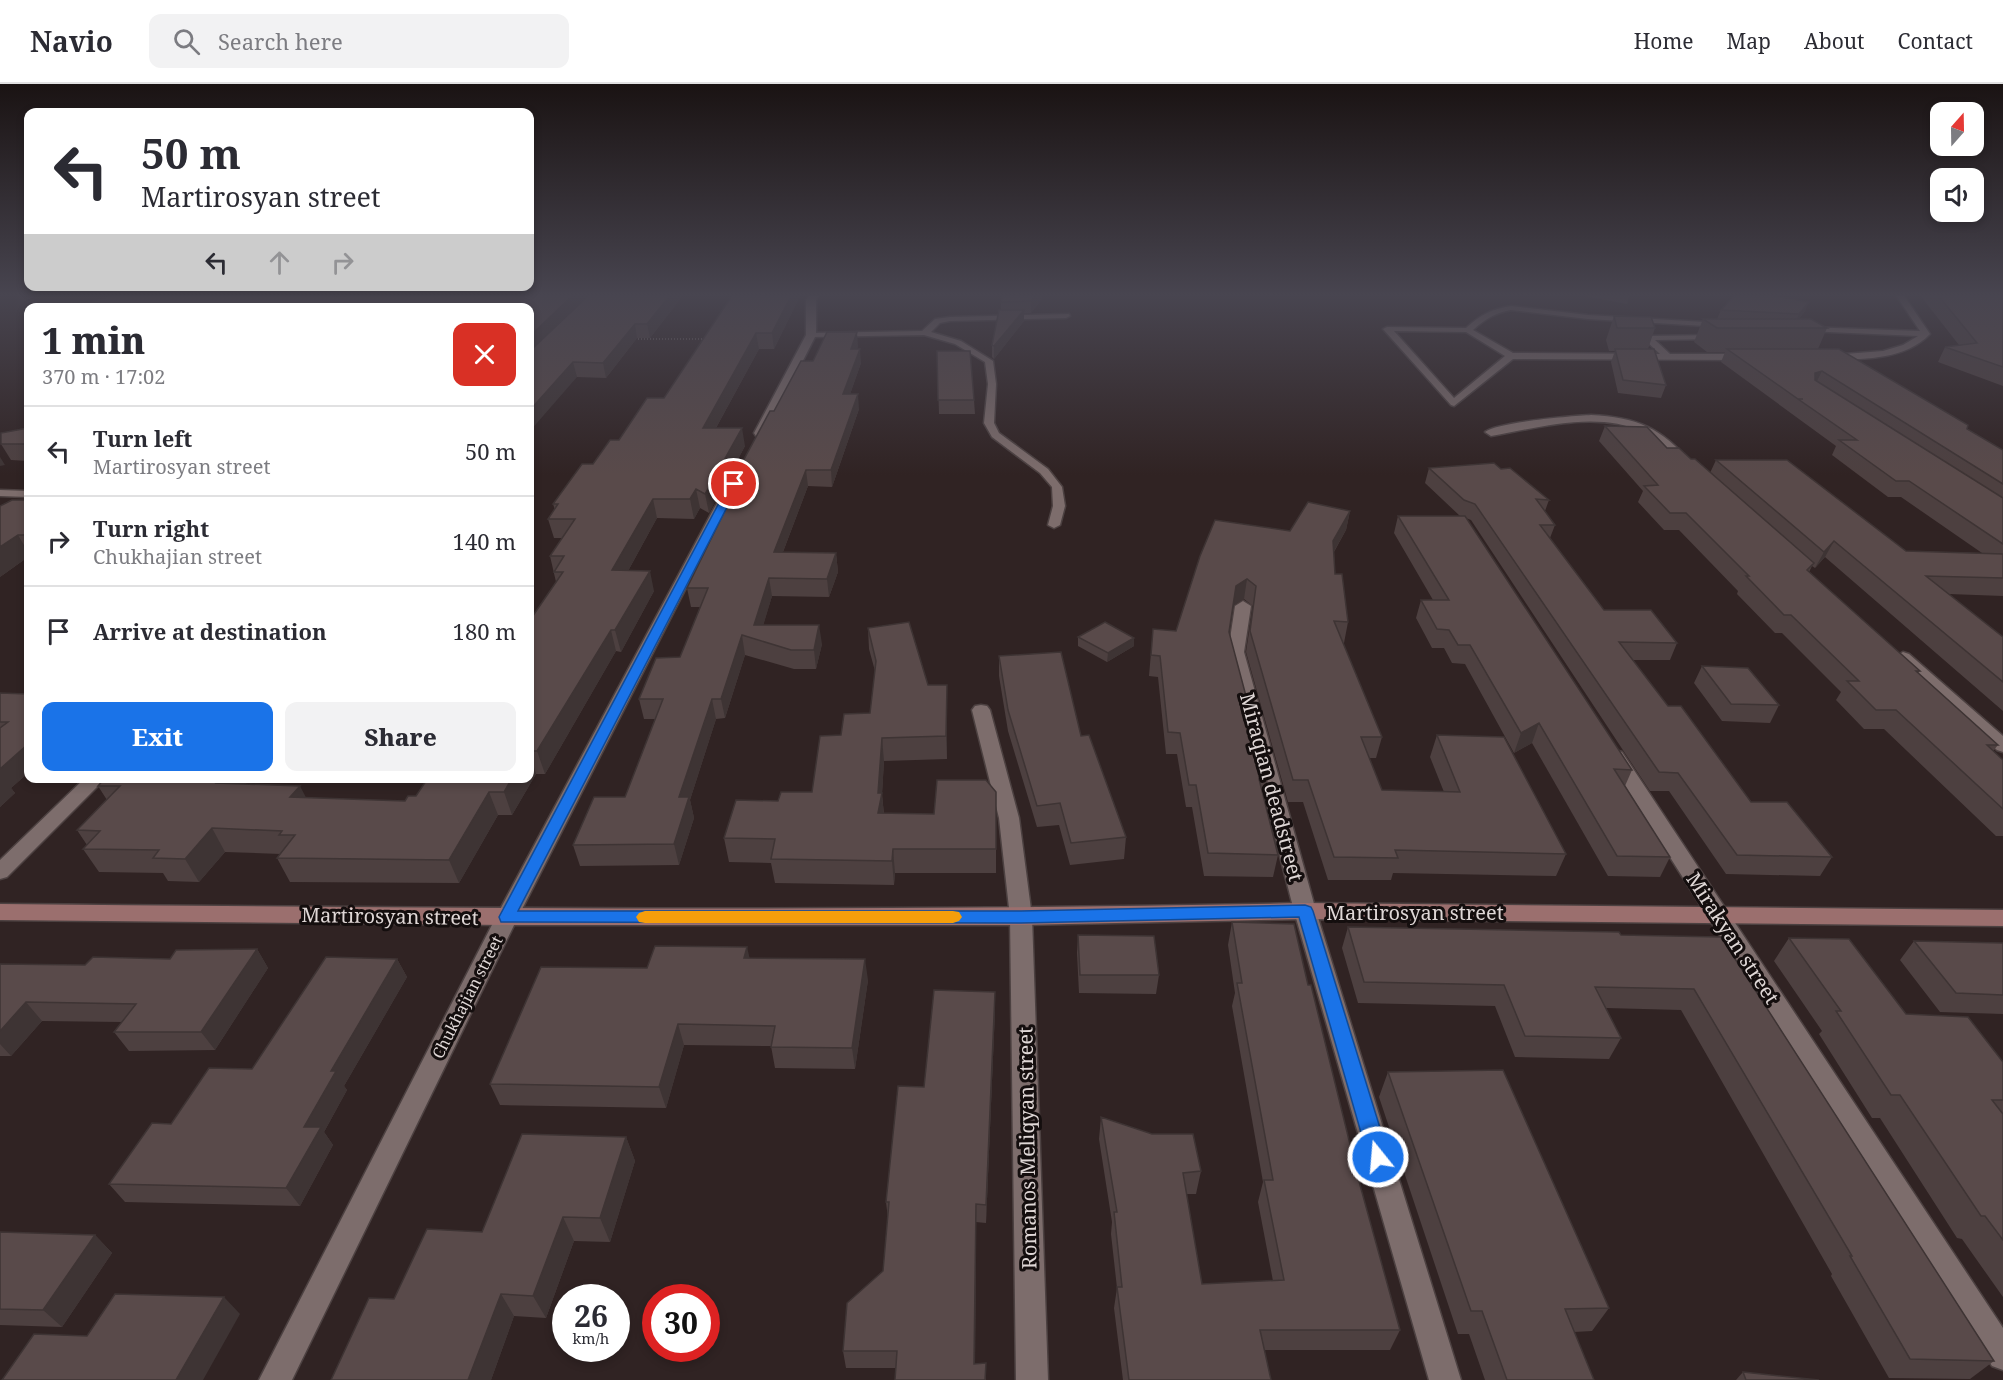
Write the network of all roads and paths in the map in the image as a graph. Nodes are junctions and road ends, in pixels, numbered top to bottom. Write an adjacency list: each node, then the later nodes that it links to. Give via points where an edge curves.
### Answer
1 (802, 354): 25 (street, Chukhajian street)
2 (978, 354): 14 (lane, via 989,361 992,384 988,423 994,435 1044,471 1057,487 1059,506)
3 (1410, 354): 6 (lane, via 1454,403)
4 (1665, 354): 7 (lane)
5 (1875, 354): 9 (lane)
6 (1510, 356): 7 (lane)
7 (1668, 357): 8 (lane)
8 (1752, 357)
9 (1824, 357)
10 (1491, 432): 11 (street, via 1615,420 1647,429)
11 (1692, 469)
12 (0, 493): 13 (lane)
13 (24, 494)
14 (1054, 525)
15 (1243, 606): 22 (street, Miraqian deadstreet, via 1236,652)
16 (1896, 651): 19 (street)
17 (981, 710): 26 (street, Romanos Meliqyan street, via 1009,818)
18 (1602, 737): 24 (street, Mirakyan street)
19 (2003, 746)
20 (92, 783): 21 (street)
21 (0, 872)
22 (1305, 911): 24 (street, Martirosyan street); 26 (street, Martirosyan street); 31 (street, Miraqian deadstreet)
23 (0, 912): 25 (street, Martirosyan street)
24 (1717, 914): 27 (street, Martirosyan street); 28 (street, Mirakyan street)
25 (507, 917): 26 (street, Martirosyan street); 29 (street, Chukhajian street)
26 (1021, 917): 30 (street, Romanos Meliqyan street)
27 (2003, 918)
28 (2003, 1355)
29 (275, 1380)
30 (1032, 1380)
31 (1445, 1380)

